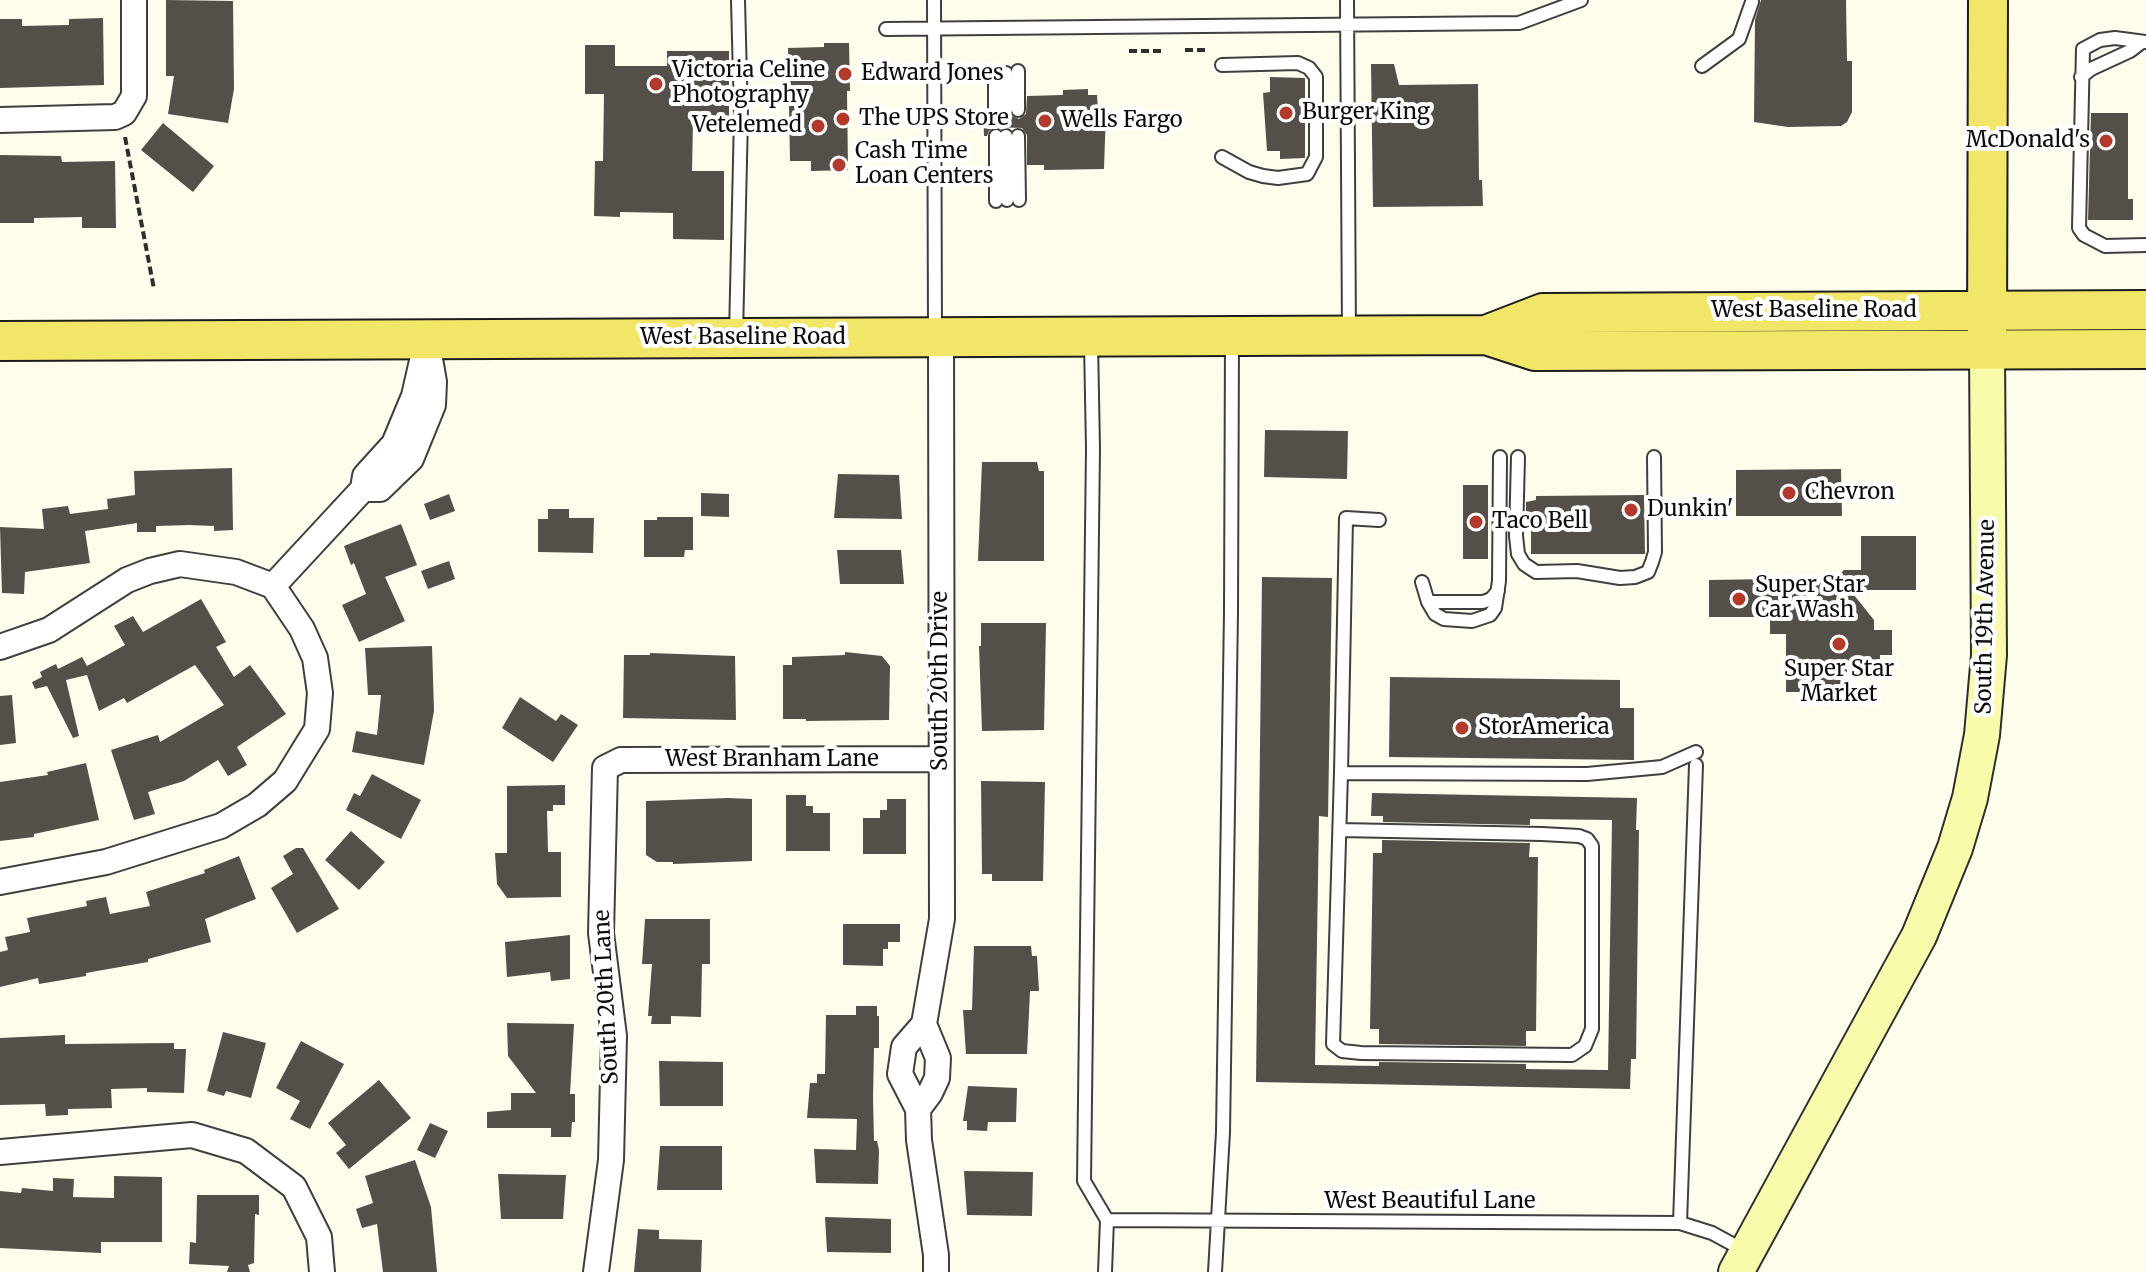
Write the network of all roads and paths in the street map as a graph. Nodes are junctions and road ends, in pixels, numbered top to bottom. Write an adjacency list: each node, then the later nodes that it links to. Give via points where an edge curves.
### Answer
1 (134, 0): 20 (street, via 134,96 129,107 115,117)
2 (738, 0): 33 (lane)
3 (934, 0): 10 (lane)
4 (1347, 0): 8 (lane)
5 (1581, 0): 8 (lane, via 1519,23)
6 (1988, 0): 26 (main road, South 19th Avenue)
7 (1752, 2): 17 (lane, via 1739,39)
8 (1347, 26): 10 (lane); 29 (lane)
9 (886, 29): 10 (lane)
10 (934, 29): 30 (lane)
11 (2144, 42): 18 (lane); 18 (lane, via 2115,38 2090,43 2083,49)
12 (1185, 50): 13 (path)
13 (1209, 50)
14 (1129, 51): 15 (path)
15 (1162, 51)
16 (1222, 65): 22 (lane, via 1298,63 1309,68 1316,77 1316,109 1316,157 1307,174 1263,176)
17 (1702, 66)
18 (2081, 77): 24 (lane, via 2079,228 2105,246)
19 (1006, 110): 19 (lane, via 1006,74)
20 (0, 120)
21 (125, 137): 25 (path)
22 (1222, 157)
23 (1008, 200): 23 (lane, via 1007,136)
24 (2146, 245)
25 (154, 289)
26 (1987, 309): 27 (main road, West Baseline Road); 28 (main road, West Baseline Road, via 1543,313); 36 (main road, South 19th Avenue)
27 (2146, 310)
28 (1486, 335): 29 (main road, West Baseline Road); 36 (main road, West Baseline Road, via 1535,351)
29 (1349, 336): 32 (main road, West Baseline Road)
30 (938, 337): 31 (main road, West Baseline Road); 33 (main road, West Baseline Road); 45 (street, South 20th Drive)
31 (1091, 337): 32 (main road, West Baseline Road); 53 (lane, via 1084,1181)
32 (1232, 337): 54 (lane)
33 (736, 338): 34 (main road, West Baseline Road)
34 (427, 339): 35 (main road, West Baseline Road); 43 (street, via 402,451 365,476 363,489)
35 (0, 341)
36 (1987, 349): 37 (main road, West Baseline Road); 56 (main road, South 19th Avenue, via 1989,655 1970,798 1919,936)
37 (2146, 349)
38 (1500, 457): 42 (lane, via 1495,608 1472,621 1444,619 1435,614)
39 (1518, 457): 40 (lane, via 1516,536 1524,564 1536,572 1620,578 1648,572 1655,552)
40 (1654, 457)
41 (1379, 520): 47 (lane, via 1346,518)
42 (1422, 582)
43 (273, 586): 44 (street, via 236,572 180,564 127,580 49,630); 49 (street, via 315,658 320,693 317,729 285,781 221,826 106,862)
44 (0, 647)
45 (940, 759): 46 (street, West Branham Lane, via 621,760); 50 (street, South 20th Drive, via 942,919)
46 (605, 768): 58 (street, South 20th Lane, via 601,933 614,1052 611,1160)
47 (1341, 773): 48 (lane); 55 (lane, via 1587,774 1696,758)
48 (1340, 830): 48 (lane, via 1333,1044 1361,1053 1557,1055 1572,1055 1585,1046 1592,1029 1592,846 1587,839)
49 (0, 882)
50 (924, 1024): 51 (street, via 938,1058 937,1078); 51 (street, South 20th Drive, via 904,1047 900,1061 902,1082)
51 (918, 1109): 59 (street, South 20th Drive)
52 (0, 1152): 57 (street, via 192,1135 246,1151 294,1187 319,1237)
53 (1107, 1220): 54 (lane, West Beautiful Lane); 60 (lane)
54 (1219, 1222): 55 (lane, West Beautiful Lane); 61 (lane)
55 (1680, 1223): 56 (lane, West Beautiful Lane, via 1712,1233)
56 (1742, 1262)
57 (322, 1272)
58 (596, 1272)
59 (936, 1272)
60 (1105, 1272)
61 (1215, 1272)

